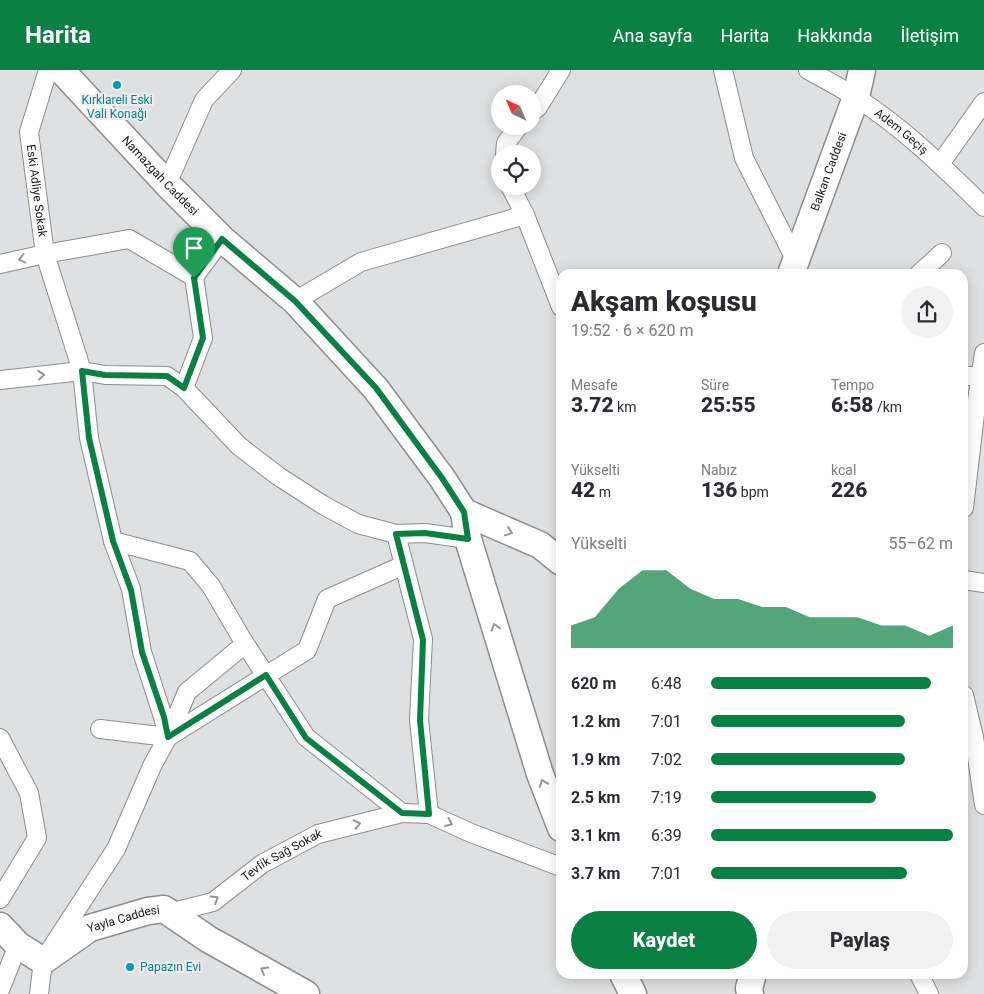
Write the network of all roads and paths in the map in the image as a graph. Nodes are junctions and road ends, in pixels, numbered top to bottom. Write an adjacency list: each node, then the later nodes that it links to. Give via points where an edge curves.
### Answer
1 (48, 70): 18 (street, Eski Adliye Sokak, via 29,132)
2 (61, 70): 12 (street, Namazgah Caddesi)
3 (232, 70): 12 (street, via 204,100)
4 (561, 70): 9 (street)
5 (723, 70): 20 (street, via 744,158)
6 (808, 70): 8 (street, Adem Geçiş)
7 (862, 70): 8 (street, Balkan Caddesi)
8 (856, 97): 11 (street, Adem Geçiş); 20 (street, Balkan Caddesi)
9 (541, 102)
10 (984, 102): 11 (street)
11 (940, 164): 14 (street, Adem Geçiş)
12 (167, 184): 16 (street, Namazgah Caddesi)
13 (515, 195): 15 (street)
14 (984, 207)
15 (525, 215): 23 (street); 24 (street, via 361,262)
16 (222, 239): 22 (street); 24 (street, Namazgah Caddesi)
17 (942, 253): 21 (street)
18 (45, 254): 19 (street, one-way to 19); 22 (street, via 129,239); 26 (street, Eski Adliye Sokak)
19 (0, 264)
20 (793, 267)
21 (924, 269)
22 (194, 278): 29 (street, via 203,338)
23 (556, 294)
24 (295, 301): 31 (street, Namazgah Caddesi, via 376,388)
25 (984, 353): 27 (street)
26 (82, 371): 28 (street, one-way to 26); 29 (street, via 105,375 167,376); 34 (street, Eski Adliye Sokak, via 89,438)
27 (972, 376): 30 (street)
28 (0, 380)
29 (184, 388): 32 (street, via 239,446 278,476 358,524)
30 (968, 442)
31 (464, 512): 33 (street); 35 (street, one-way to 35, via 540,545)
32 (396, 534): 33 (street, via 425,533); 36 (street)
33 (468, 539): 49 (street, one-way to 33, via 540,774)
34 (113, 541): 39 (street, via 190,561 211,586); 44 (street, Eski Adliye Sokak, via 131,590 142,652)
35 (556, 558)
36 (404, 566): 40 (street, via 327,599 307,650); 48 (street, via 423,640 420,720)
37 (968, 581): 38 (street)
38 (984, 583)
39 (245, 644): 40 (street); 44 (street, via 187,692)
40 (266, 675): 44 (street); 47 (street, via 306,738)
41 (968, 711): 43 (street)
42 (100, 729): 44 (street)
43 (974, 736): 46 (street)
44 (168, 737): 55 (street, via 116,849)
45 (0, 738): 51 (street, via 29,793 37,838)
46 (984, 804)
47 (402, 813): 48 (street, Tevfik Sağ Sokak); 52 (street, Tevfik Sağ Sokak, one-way to 47, via 213,902 262,864 318,834)
48 (429, 814): 50 (street, one-way to 50)
49 (556, 815)
50 (556, 865)
51 (0, 900)
52 (169, 913): 55 (street, Yayla Caddesi, via 164,910 148,911 90,928); 60 (street, Yayla Caddesi, one-way to 52, via 208,939)
53 (0, 926): 54 (street)
54 (18, 945): 55 (street); 58 (street)
55 (43, 960): 59 (street)
56 (625, 979): 61 (street)
57 (922, 979): 62 (street)
58 (0, 990)
59 (39, 994)
60 (306, 994)
61 (633, 994)
62 (929, 994)

